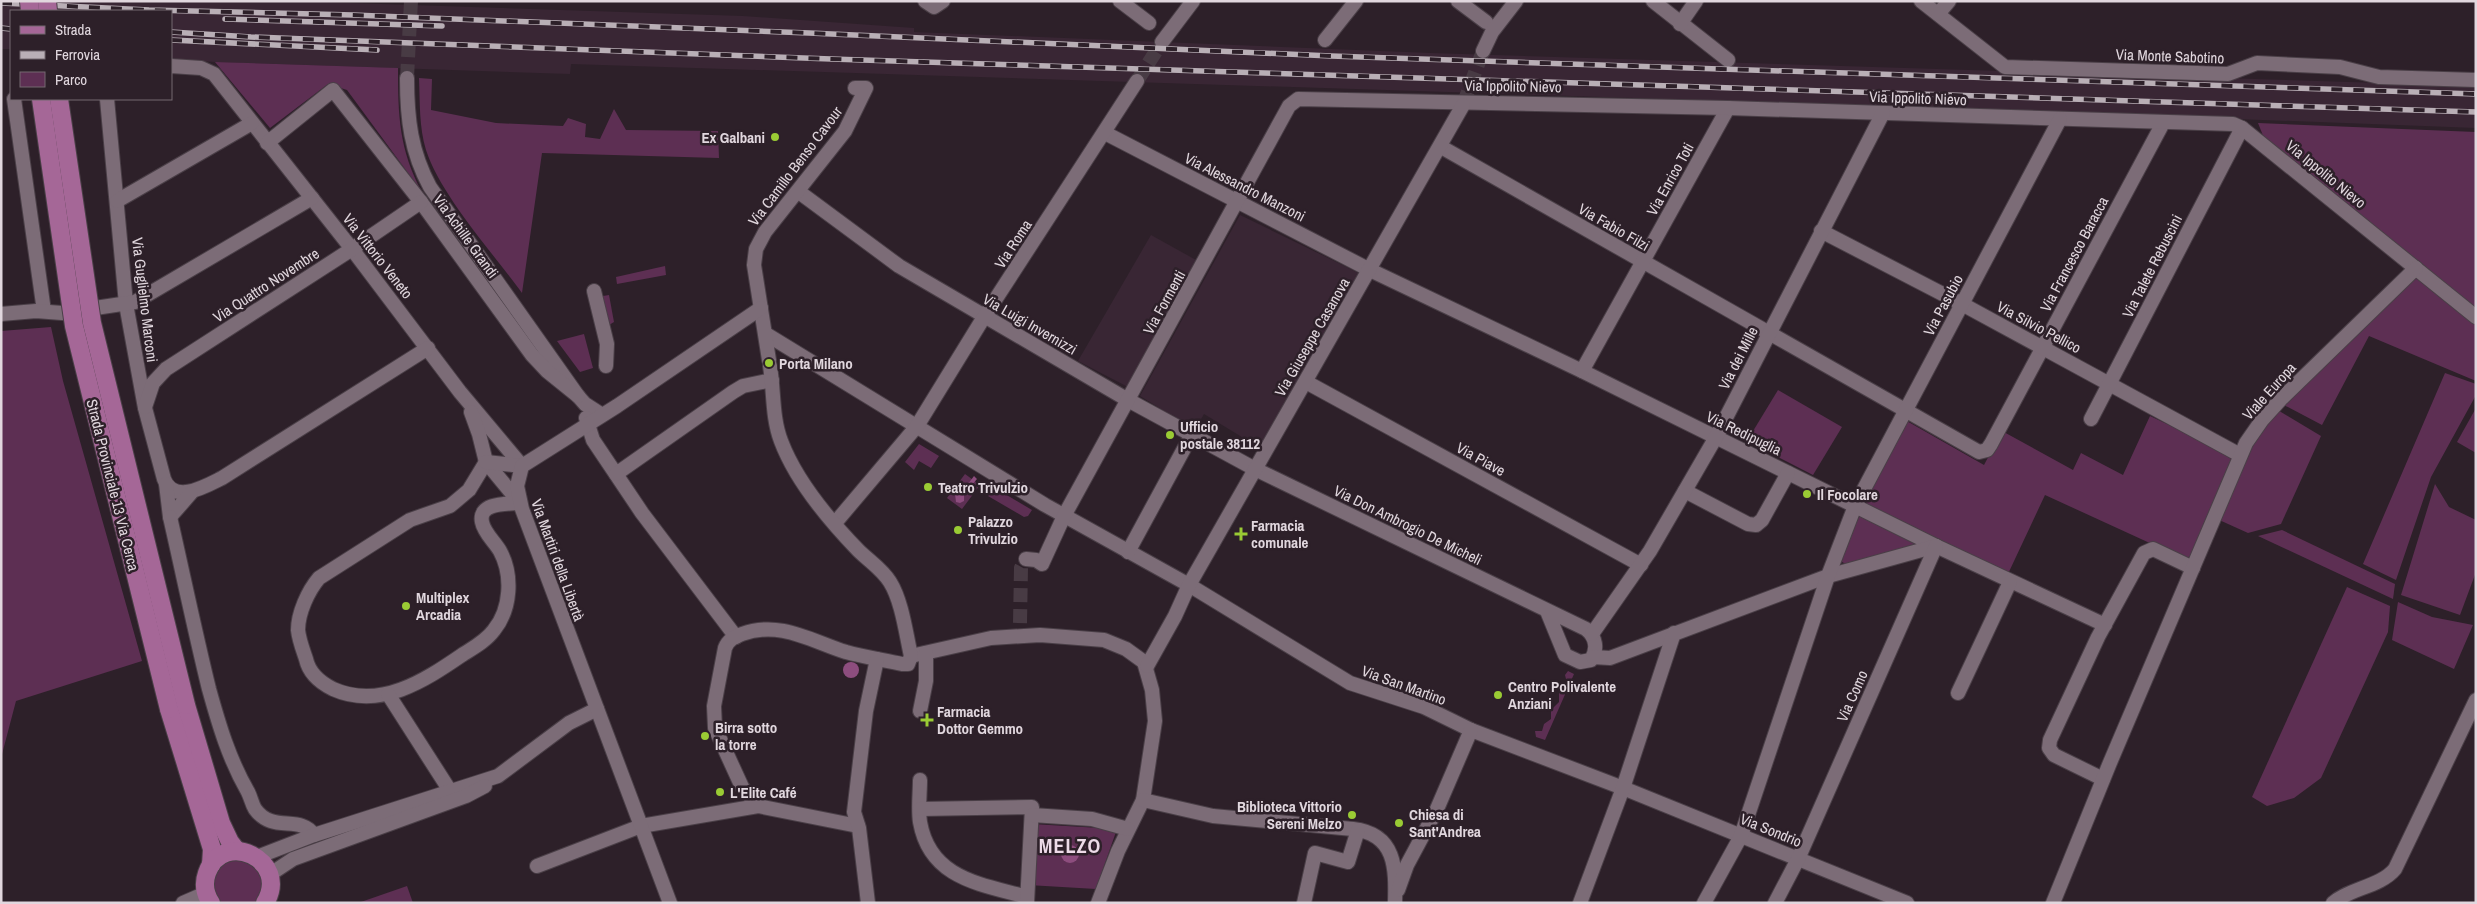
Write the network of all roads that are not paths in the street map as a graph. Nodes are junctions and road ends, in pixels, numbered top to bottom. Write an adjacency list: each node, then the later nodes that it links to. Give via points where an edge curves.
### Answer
1 (925, 1): 11 (street, via 934,7)
2 (1120, 1): 14 (street)
3 (1193, 1): 17 (street)
4 (1356, 1): 16 (street)
5 (1458, 1): 13 (street)
6 (1516, 1): 18 (street, via 1492,32)
7 (1653, 1): 15 (street)
8 (1696, 1): 15 (street)
9 (1921, 1): 12 (street, Via Monte Sabotino)
10 (1949, 1): 12 (street)
11 (942, 2)
12 (1938, 14): 22 (street, Via Monte Sabotino, via 2005,67 2228,74 2257,63 2340,67 2379,77)
13 (1486, 22)
14 (1149, 23)
15 (1680, 24): 19 (street)
16 (1325, 40)
17 (1162, 42)
18 (1483, 51)
19 (1728, 60)
20 (172, 66): 34 (street, Via Vittorio Veneto, via 201,68 214,74)
21 (408, 78): 68 (street, via 407,110 411,139 424,176)
22 (2476, 80)
23 (1137, 81): 37 (street, Via Roma)
24 (855, 88): 40 (street, Via Camillo Benso Cavour, via 866,88 856,113)
25 (14, 100): 54 (street)
26 (41, 100): 135 (main road, Strada Provinciale 13 Via Cerca, bridge, via 74,326 169,709 212,849)
27 (59, 100): 131 (main road, Strada Provinciale 13 Via Cerca, bridge, via 92,323 186,705 221,823)
28 (108, 100): 42 (street, Via Guglielmo Marconi)
29 (1292, 102): 31 (street, Via Ippolito Nievo, via 1302,98); 44 (street, Via Formenti)
30 (1463, 105): 49 (street, Via Giuseppe Casanova)
31 (1728, 108): 32 (street, Via Ippolito Nievo); 47 (street, Via Enrico Toti)
32 (1883, 113): 33 (street, Via Ippolito Nievo); 45 (street, Via dei Mille)
33 (2060, 119): 35 (street, Via Ippolito Nievo); 52 (street, Via Pasubio)
34 (252, 123): 38 (street, Via Vittorio Veneto); 42 (street)
35 (2163, 123): 36 (street, Via Ippolito Nievo, via 2226,124); 60 (street, Via Francesco Baracca)
36 (2242, 128): 48 (street, Via Ippolito Nievo); 66 (street, Via Talete Rebuscini)
37 (1106, 132): 44 (street, Via Alessandro Manzoni); 56 (street, Via Roma)
38 (267, 143): 41 (street, Via Vittorio Veneto); 43 (street, Via Achille Grandi, via 333,90)
39 (1443, 148): 47 (street, Via Fabio Filzi)
40 (799, 192): 53 (street, Via Camillo Benso Cavour, via 765,232 755,252); 56 (street, Via Luigi Invernizzi, via 891,261)
41 (312, 198): 46 (street, Via Vittorio Veneto); 51 (street, via 149,295)
42 (117, 201): 51 (street, Via Guglielmo Marconi)
43 (421, 202): 46 (street, Via Quattro Novembre); 68 (street, Via Achille Grandi, via 532,355)
44 (1238, 202): 49 (street, Via Alessandro Manzoni); 69 (street, Via Formenti)
45 (1821, 231): 52 (street, Via Silvio Pellico); 59 (street, Via dei Mille)
46 (352, 249): 61 (street, Via Vittorio Veneto); 70 (street, Via Quattro Novembre, via 166,369 153,383)
47 (1642, 262): 59 (street, Via Fabio Filzi); 63 (street, Via Enrico Toti)
48 (2416, 268): 57 (street, Via Ippolito Nievo); 79 (street, Viale Europa, via 2281,399 2258,425)
49 (1370, 270): 63 (street, Via Redipuglia); 65 (street, Via Giuseppe Casanova)
50 (594, 291): 62 (street, via 607,344)
51 (126, 304): 54 (street, via 62,313); 70 (street, Via Guglielmo Marconi)
52 (1962, 304): 60 (street, Via Silvio Pellico); 71 (street, Via Pasubio)
53 (761, 308): 58 (street, Via Camillo Benso Cavour); 72 (street)
54 (44, 311): 55 (street)
55 (1, 314)
56 (984, 317): 69 (street, Via Luigi Invernizzi); 75 (street, Via Roma)
57 (2476, 317)
58 (766, 334): 64 (street, Via Camillo Benso Cavour); 75 (street, Via San Martino)
59 (1769, 334): 71 (street, Via Fabio Filzi); 77 (street, Via dei Mille)
60 (2042, 347): 66 (street, Via Silvio Pellico); 78 (street, Via Francesco Baracca, via 1991,444)
61 (428, 348): 67 (street, Via Vittorio Veneto); 87 (street, via 222,478)
62 (606, 366)
63 (1582, 371): 77 (street, Via Redipuglia)
64 (772, 380): 84 (street, via 743,386 733,392); 92 (street, Via Camillo Benso Cavour, via 776,421 783,446 805,484)
65 (1306, 382): 82 (street, Via Giuseppe Casanova); 96 (street, Via Piave)
66 (2109, 384): 73 (street, Via Talete Rebuscini); 79 (street, Via Silvio Pellico)
67 (460, 392): 80 (street, Via Vittorio Veneto, via 478,428); 81 (street, Via Vittorio Veneto)
68 (582, 400): 72 (street, Via Achille Grandi); 74 (street)
69 (1128, 400): 76 (street, Via Luigi Invernizzi); 90 (street, Via Formenti)
70 (145, 408): 85 (street, Via Guglielmo Marconi)
71 (1905, 412): 78 (street, Via Fabio Filzi, via 1974,451); 89 (street, Via Pasubio)
72 (602, 415): 74 (street)
73 (2091, 419)
74 (587, 425): 81 (street); 84 (street, via 594,442)
75 (917, 426): 90 (street, Via San Martino); 92 (street, Via Roma)
76 (1192, 434): 82 (street, Via Luigi Invernizzi); 94 (street)
77 (1716, 438): 83 (street, Via Redipuglia); 86 (street, Via dei Mille)
78 (1983, 452)
79 (2240, 455): 97 (street, Viale Europa)
80 (486, 462): 81 (street); 88 (street, Via Vittorio Veneto); 112 (street, via 469,490 454,504 410,520 319,578 312,586 298,630 307,664 314,675 329,687 346,694 365,697)
81 (522, 466): 88 (street, Via Martiri della Libertà, via 517,486)
82 (1255, 469): 100 (street, Via Giuseppe Casanova); 101 (street, Via Don Ambrogio De Micheli)
83 (1788, 473): 86 (street, via 1756,525 1748,524); 89 (street, Via Redipuglia)
84 (616, 474): 105 (street, via 667,548)
85 (166, 484): 87 (street); 91 (street, Via Guglielmo Marconi)
86 (1685, 491): 96 (street, Via dei Mille)
87 (186, 492): 91 (street)
88 (520, 503): 112 (street, via 492,506 482,517 484,527 504,560 508,580 505,607 496,628 482,642 439,670 416,684); 114 (street, Via Martiri della Libertà)
89 (1855, 506): 93 (street, Via Redipuglia); 98 (street, Via Pasubio)
90 (1064, 516): 94 (street, Via San Martino); 95 (street, Via Formenti, via 1042,564)
91 (170, 517): 130 (street, Via Guglielmo Marconi, via 198,646 222,736 236,772 254,808 265,820 303,825 308,827)
92 (835, 523): 109 (street, Via Camillo Benso Cavour, via 892,585)
93 (1936, 546): 98 (street); 99 (street, Via Redipuglia); 134 (street, Via Como)
94 (1128, 552): 100 (street, Via San Martino)
95 (1026, 559)
96 (1640, 565): 104 (street, Via dei Mille)
97 (2193, 568): 102 (street, via 2154,549 2146,551); 117 (street, Viale Europa)
98 (1828, 576): 103 (street); 129 (street, Via Pasubio)
99 (2010, 582): 102 (street, Via Redipuglia); 111 (street)
100 (1189, 585): 110 (street, Via Giuseppe Casanova, via 1176,616); 116 (street, Via San Martino, via 1350,683 1424,707)
101 (1547, 611): 104 (street, Via Don Ambrogio De Micheli); 107 (street, via 1565,655 1580,662 1589,662)
102 (2104, 625): 117 (street, via 2049,745 2054,755)
103 (1674, 633): 107 (street, via 1610,658); 119 (street)
104 (1592, 634): 107 (street, via 1596,648)
105 (736, 637): 108 (street, via 754,631 778,630); 122 (street, via 724,648 714,706 715,728 742,787)
106 (926, 654): 109 (street); 110 (street, via 1020,630 1099,639 1130,651); 115 (street, via 926,681)
107 (1593, 658)
108 (877, 659): 109 (street); 126 (street, via 866,712 854,809)
109 (910, 660)
110 (1146, 666): 121 (street, via 1155,722)
111 (1958, 693)
112 (388, 694): 120 (street)
113 (2476, 700): 153 (street, via 2395,869 2388,876)
114 (597, 709): 120 (street, via 569,723 480,789); 125 (street, Via Martiri della Libertà)
115 (920, 711)
116 (1472, 730): 119 (street, Via San Martino); 139 (street, via 1407,865)
117 (2103, 779): 152 (street, Viale Europa)
118 (920, 780): 123 (street)
119 (1623, 788): 129 (street, Via Sondrio); 148 (street)
120 (453, 795): 130 (street); 133 (street)
121 (1143, 800): 127 (street); 128 (street, via 1213,816)
122 (758, 806): 125 (street); 126 (street)
123 (920, 815): 124 (street, via 1032,806); 141 (street, via 932,853 944,867 972,882)
124 (1032, 815): 127 (street, via 1092,819); 141 (street)
125 (641, 826): 136 (street); 145 (street, Via Martiri della Libertà)
126 (858, 826): 146 (street)
127 (1128, 829): 142 (street)
128 (1358, 830): 139 (street, via 1376,835 1387,847 1394,864); 147 (street, via 1348,862 1315,853)
129 (1741, 836): 134 (street, Via Sondrio); 149 (street, Via Pasubio)
130 (309, 837): 132 (street); 133 (street)
131 (238, 851): 132 (main road); 135 (main road, via 225,854)
132 (257, 857): 137 (main road)
133 (300, 857): 137 (street, via 283,864)
134 (1798, 859): 140 (street, Via Sondrio); 150 (street, Via Como)
135 (211, 865): 138 (main road, Strada Provinciale 13 Via Cerca, via 205,881)
136 (537, 866)
137 (270, 875): 144 (main road, via 271,886)
138 (209, 898): 143 (street)
139 (1395, 898)
140 (1880, 898): 151 (street, Via Sondrio)
141 (1027, 900)
142 (1098, 900)
143 (183, 903)
144 (265, 903)
145 (670, 903)
146 (868, 903)
147 (1304, 903)
148 (1580, 903)
149 (1704, 903)
150 (1775, 903)
151 (1906, 903)
152 (2053, 903)
153 (2333, 903)

